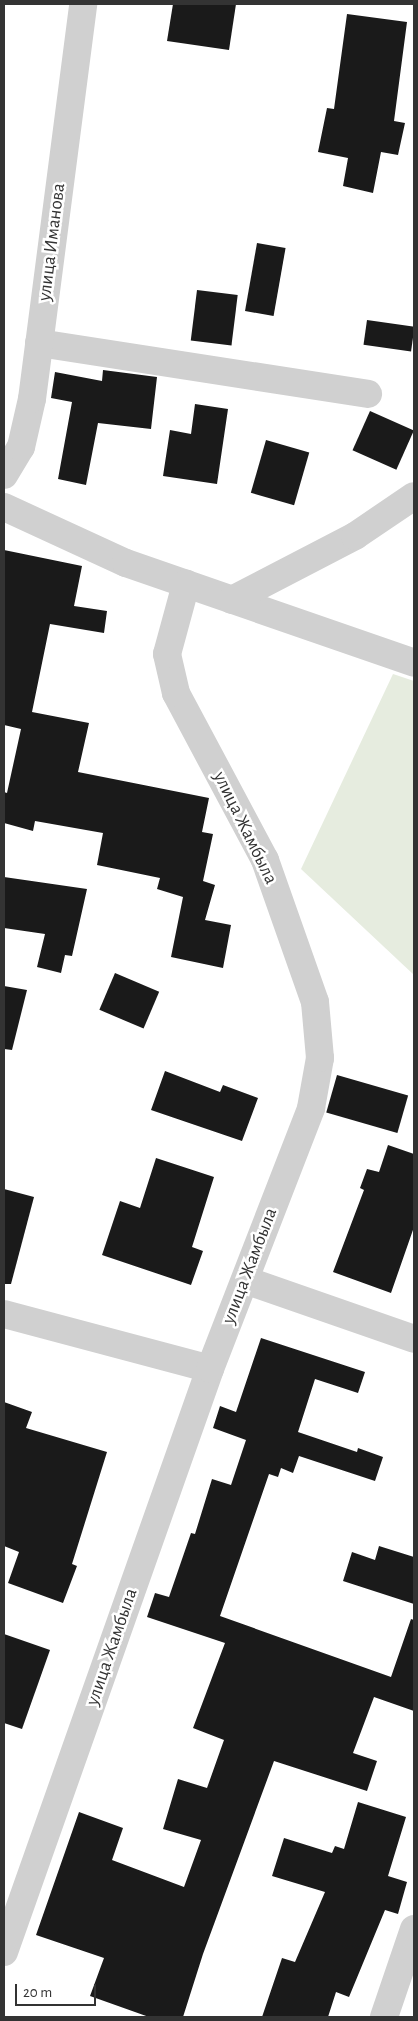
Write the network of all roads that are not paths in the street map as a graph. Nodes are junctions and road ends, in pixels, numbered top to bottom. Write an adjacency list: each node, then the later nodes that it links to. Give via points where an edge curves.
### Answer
1 (83, 4): 2 (street, улица Иманова)
2 (39, 343): 3 (street); 4 (street, улица Иманова, via 32,399 21,447)
3 (368, 394)
4 (4, 475)
5 (414, 496): 8 (street, via 355,536)
6 (4, 508): 7 (street, via 126,563)
7 (186, 584): 8 (street); 10 (street, улица Жамбыла, via 167,654 176,693 265,860 315,1002 319,1048 311,1108)
8 (232, 600): 9 (street)
9 (414, 664)
10 (245, 1280): 12 (street); 13 (street, улица Жамбыла)
11 (4, 1314): 13 (street)
12 (414, 1338)
13 (210, 1369): 15 (street, улица Жамбыла)
14 (414, 1929): 16 (street)
15 (4, 1952)
16 (384, 2017)

